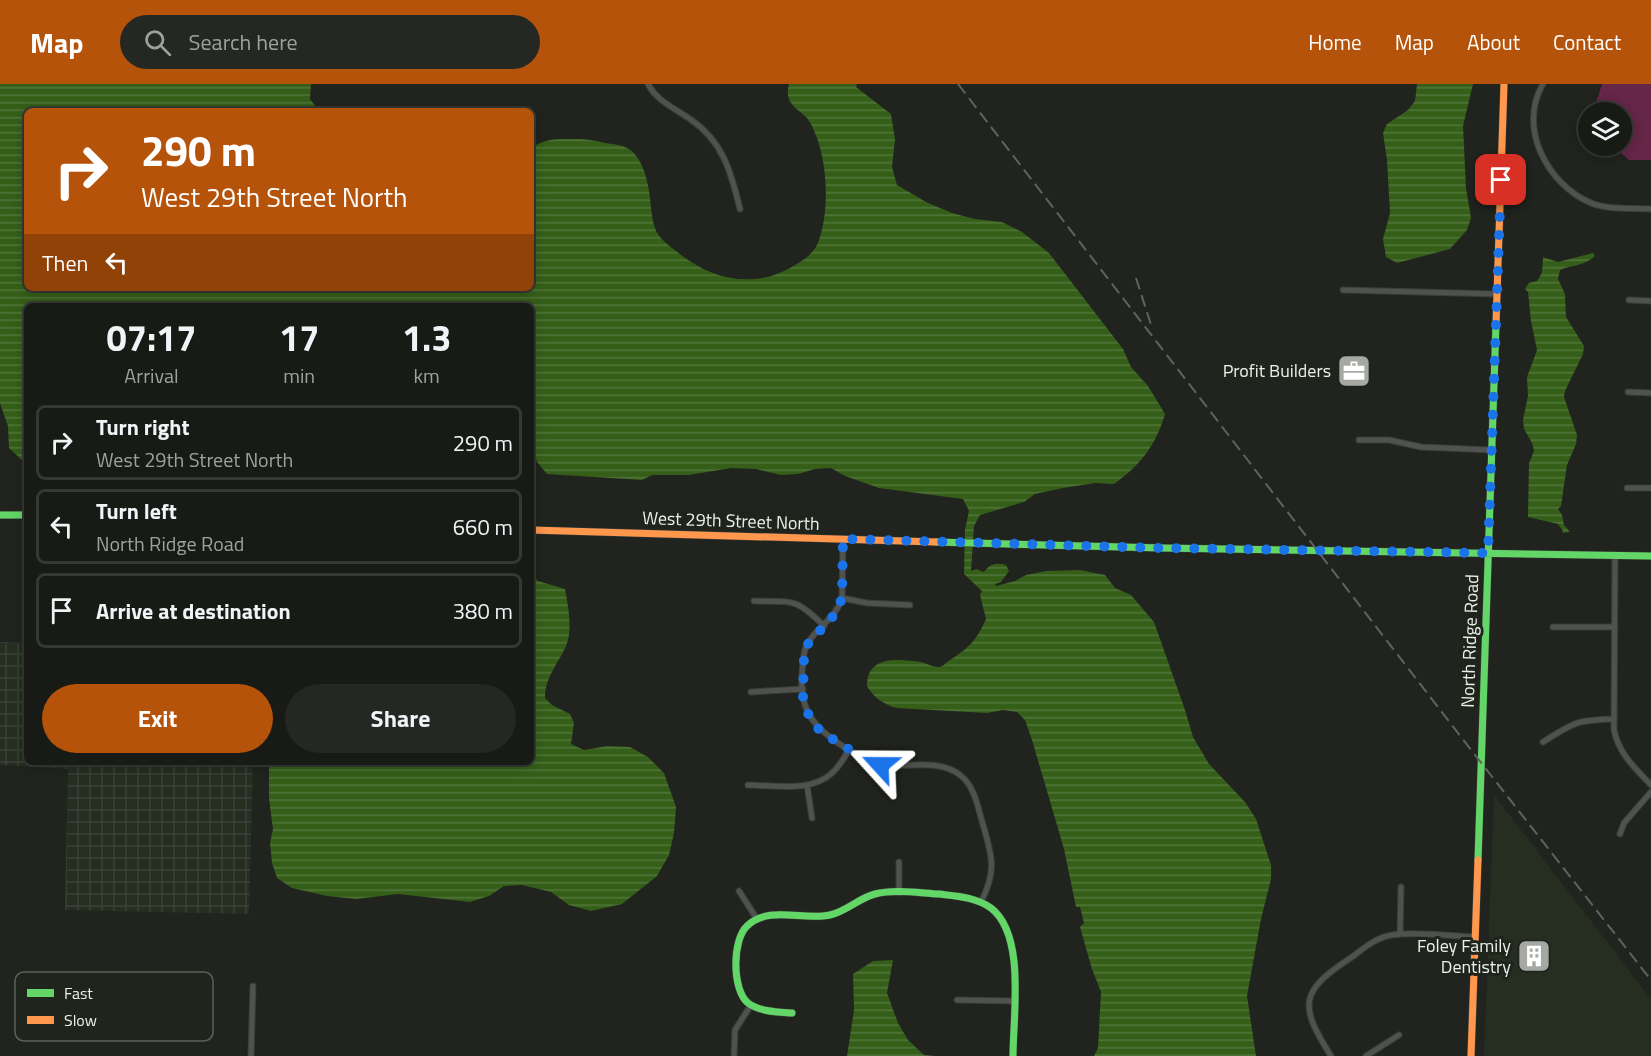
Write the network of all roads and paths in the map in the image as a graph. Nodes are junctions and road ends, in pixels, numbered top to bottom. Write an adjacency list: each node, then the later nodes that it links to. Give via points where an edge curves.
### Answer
1 (648, 84): 5 (street, via 654,95 710,135 731,174)
2 (1504, 84): 7 (main road, North Ridge Road)
3 (1543, 84): 4 (street, via 1534,123 1536,142 1551,172 1565,187 1590,202)
4 (1651, 208)
5 (740, 209)
6 (1343, 290): 7 (street)
7 (1497, 294): 13 (main road, North Ridge Road)
8 (1629, 300): 9 (street)
9 (1651, 301)
10 (1628, 392): 11 (street)
11 (1651, 393)
12 (1359, 440): 13 (street)
13 (1491, 450): 20 (main road, North Ridge Road)
14 (1627, 488): 15 (street)
15 (1651, 488)
16 (0, 514): 17 (main road)
17 (24, 515)
18 (534, 530): 19 (main road, West 29th Street North)
19 (843, 539): 20 (main road, West 29th Street North); 23 (street)
20 (1488, 553): 21 (main road, West 29th Street North); 47 (main road, North Ridge Road)
21 (1615, 555): 22 (main road, West 29th Street North); 28 (street)
22 (1651, 556)
23 (842, 598): 25 (street); 26 (street, via 836,613)
24 (754, 601): 26 (street, via 801,605)
25 (910, 605)
26 (824, 626): 29 (street, via 811,638 805,651)
27 (1553, 627): 28 (street)
28 (1616, 627): 31 (street)
29 (803, 689): 30 (street); 33 (street, via 815,724)
30 (751, 692)
31 (1614, 719): 32 (street, via 1582,720); 36 (street, via 1620,749)
32 (1543, 742)
33 (849, 750): 35 (street, via 831,775); 44 (street, via 880,765 948,769 966,781 992,855 992,874)
34 (748, 784): 35 (street)
35 (807, 785): 38 (street)
36 (1651, 785)
37 (1651, 792): 39 (street, via 1624,823)
38 (812, 818)
39 (1620, 834)
40 (899, 861): 43 (street)
41 (1401, 887): 46 (street)
42 (739, 891): 45 (street)
43 (898, 893): 44 (main road, via 957,895); 45 (main road, via 875,894 827,916)
44 (981, 902): 50 (main road, via 997,914 1011,937 1015,957)
45 (757, 919): 51 (main road, via 745,928 737,950 738,986)
46 (1400, 934): 47 (street); 57 (street, via 1376,941 1326,974 1315,987 1309,1004 1310,1020)
47 (1474, 937): 59 (main road, North Ridge Road)
48 (254, 987): 54 (street)
49 (957, 1000): 50 (street)
50 (1014, 1001): 56 (main road)
51 (751, 1005): 52 (main road, via 764,1011); 55 (street, via 735,1030)
52 (792, 1013)
53 (1399, 1035): 58 (street)
54 (251, 1056)
55 (734, 1056)
56 (1013, 1056)
57 (1331, 1056)
58 (1366, 1056)
59 (1471, 1056)

